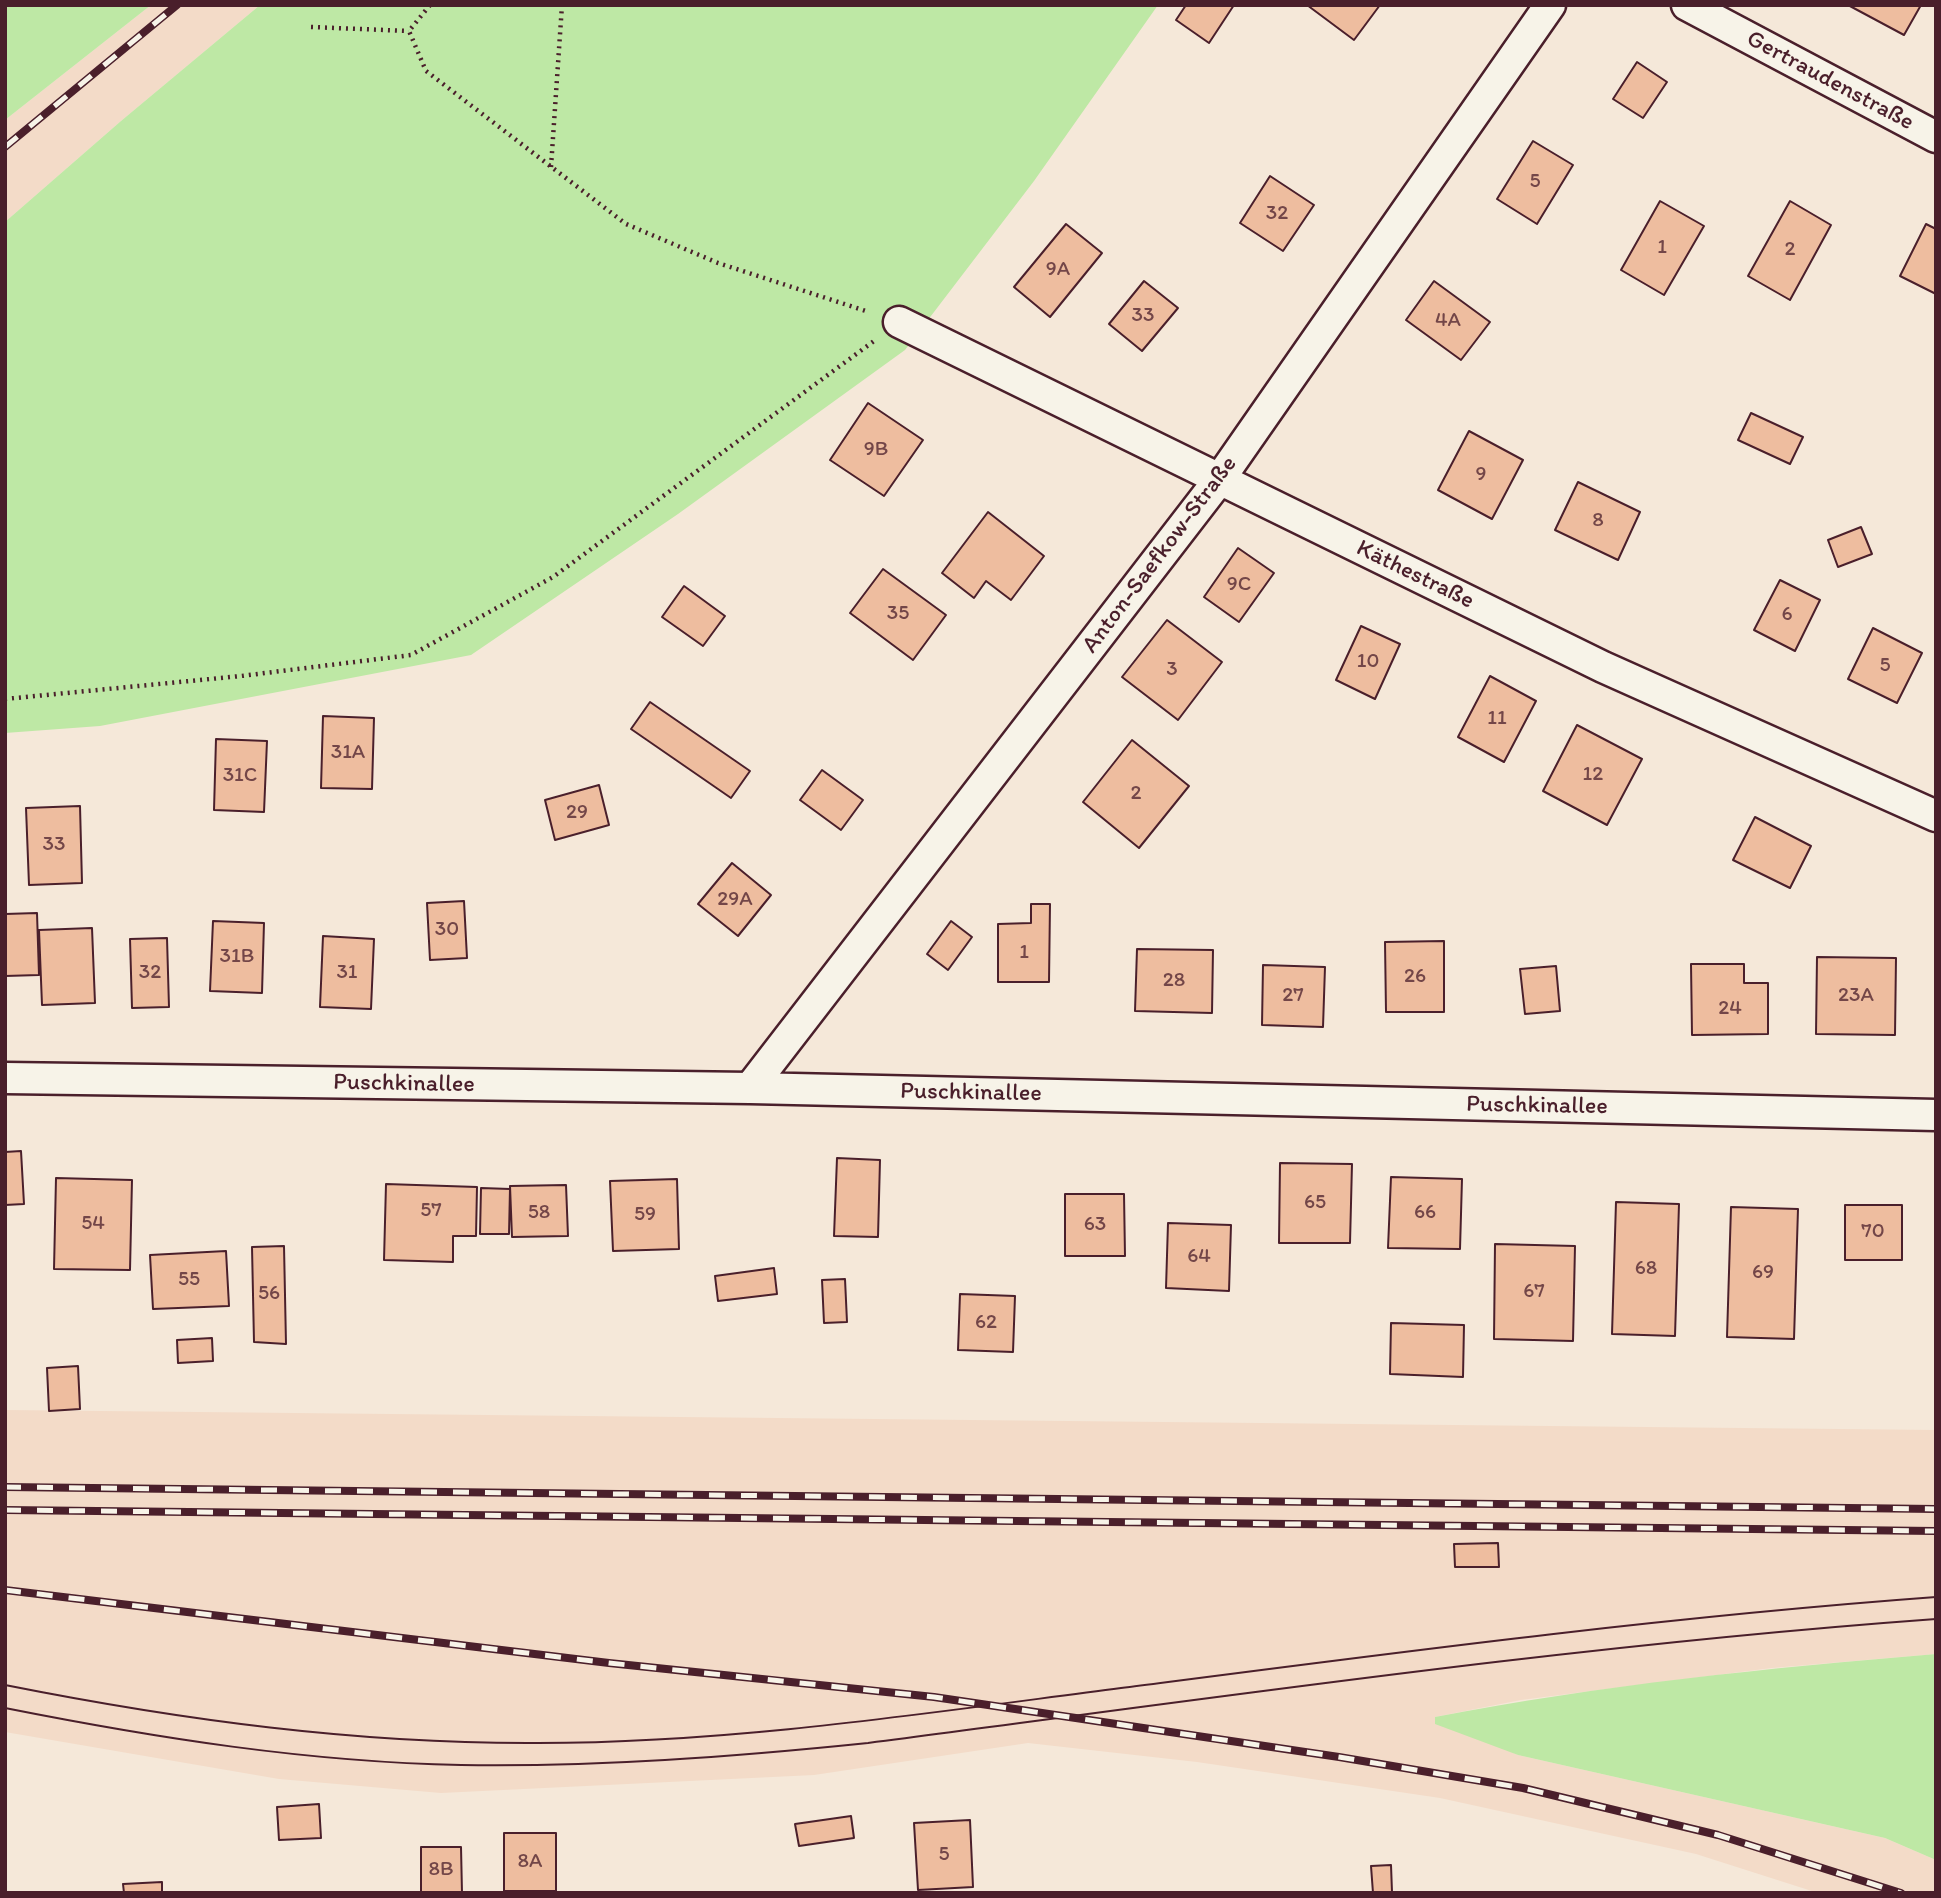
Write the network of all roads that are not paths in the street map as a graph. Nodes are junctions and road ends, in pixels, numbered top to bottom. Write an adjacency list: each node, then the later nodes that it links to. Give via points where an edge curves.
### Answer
1 (1550, 5): 5 (street, Anton-Saefkow-Straße)
2 (1687, 5): 3 (street, Gertraudenstraße)
3 (1936, 136)
4 (899, 321): 5 (street, Käthestraße)
5 (1219, 480): 6 (street, Käthestraße, via 1603,667); 8 (street, Anton-Saefkow-Straße)
6 (1936, 816)
7 (5, 1078): 8 (street, Puschkinallee)
8 (750, 1088): 9 (street, Puschkinallee)
9 (1936, 1115)

